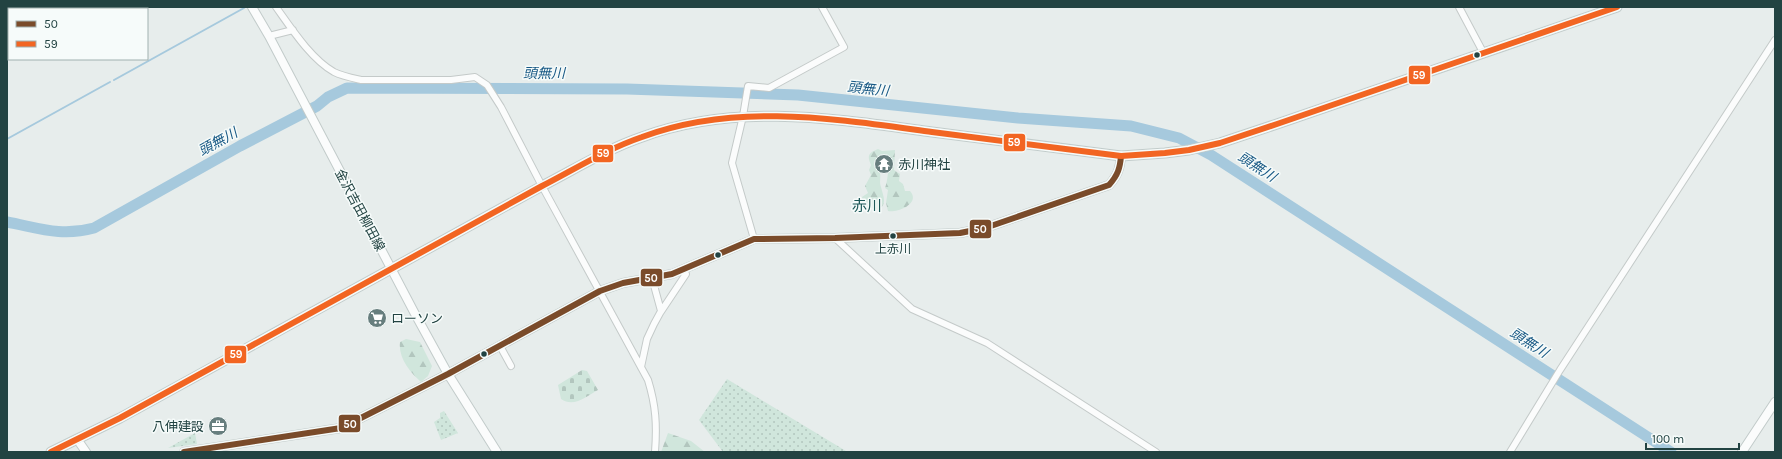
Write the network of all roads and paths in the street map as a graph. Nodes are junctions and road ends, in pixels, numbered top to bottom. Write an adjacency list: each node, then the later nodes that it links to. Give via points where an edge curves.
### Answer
1 (252, 7): 7 (street, 金沢吉田柳田線)
2 (276, 7): 6 (street)
3 (822, 7): 10 (street, via 844,47 769,88 748,86)
4 (1459, 7): 9 (street)
5 (1617, 7): 9 (main road)
6 (293, 30): 7 (street); 12 (street, via 321,63 348,77 361,80 450,80 475,77 487,85 501,107)
7 (269, 36): 15 (street, 金沢吉田柳田線)
8 (1775, 40): 32 (street, via 1560,370)
9 (1484, 54): 11 (main road, via 1220,142 1189,150)
10 (743, 116): 11 (main road, via 841,120); 12 (main road, via 710,120 643,136 610,150); 14 (street, via 732,169)
11 (1121, 156): 13 (street, via 1120,168 1109,185 985,228 960,233)
12 (542, 186): 15 (main road); 18 (street)
13 (835, 238): 14 (street); 31 (street, via 912,310 987,342)
14 (754, 239): 16 (street)
15 (391, 268): 23 (street, 金沢吉田柳田線); 25 (main road, via 120,418)
16 (684, 270): 17 (street); 19 (street, via 686,274)
17 (652, 278): 18 (street, via 623,283); 19 (street)
18 (600, 291): 20 (street); 22 (street)
19 (661, 311): 22 (street, via 647,340)
20 (500, 346): 21 (street); 23 (street)
21 (511, 366)
22 (641, 367): 30 (street, via 654,398 657,423)
23 (448, 374): 28 (street, via 341,428); 29 (street, 金沢吉田柳田線)
24 (1775, 402): 33 (street)
25 (77, 439): 26 (main road); 27 (street)
26 (51, 452)
27 (86, 452)
28 (184, 452)
29 (496, 452)
30 (655, 452)
31 (1156, 452)
32 (1510, 452)
33 (1742, 452)

